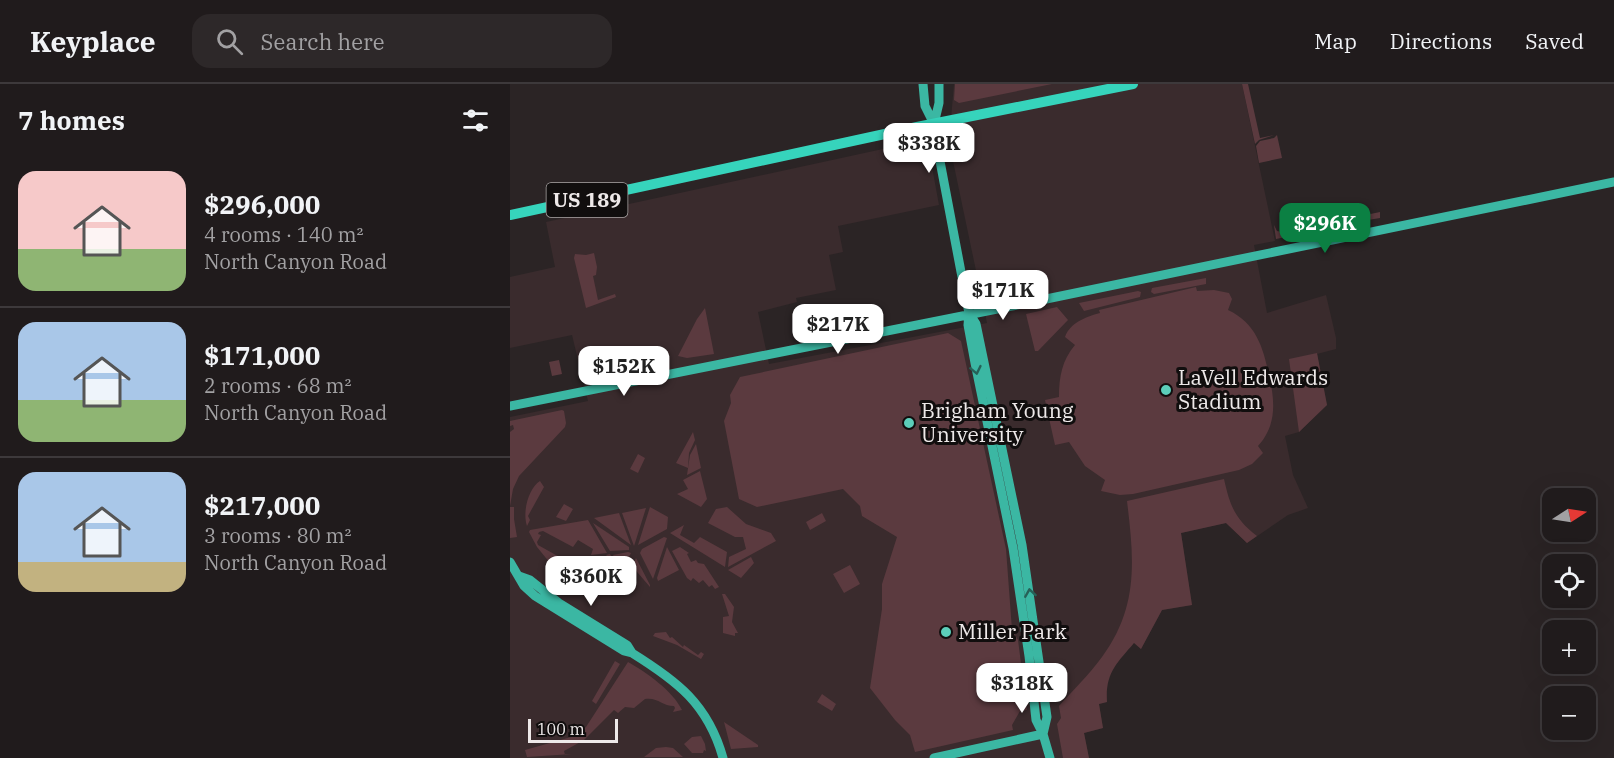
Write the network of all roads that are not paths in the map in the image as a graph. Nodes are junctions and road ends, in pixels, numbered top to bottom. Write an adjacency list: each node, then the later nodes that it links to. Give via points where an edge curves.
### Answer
1 (923, 84): 4 (main road, via 924,106)
2 (939, 84): 4 (main road)
3 (1133, 84): 4 (highway, US 189)
4 (934, 124): 6 (highway, US 189); 7 (main road)
5 (1614, 182): 7 (main road)
6 (510, 215)
7 (969, 313): 8 (main road); 10 (main road, one-way to 10, via 975,363 1013,548 1036,720); 10 (main road, one-way to 7, via 1047,717 1021,537 976,324)
8 (510, 406)
9 (510, 562): 11 (main road, via 519,576 671,678 692,698 711,728)
10 (1043, 734): 12 (main road); 13 (main road)
11 (723, 758)
12 (934, 758)
13 (1050, 758)

